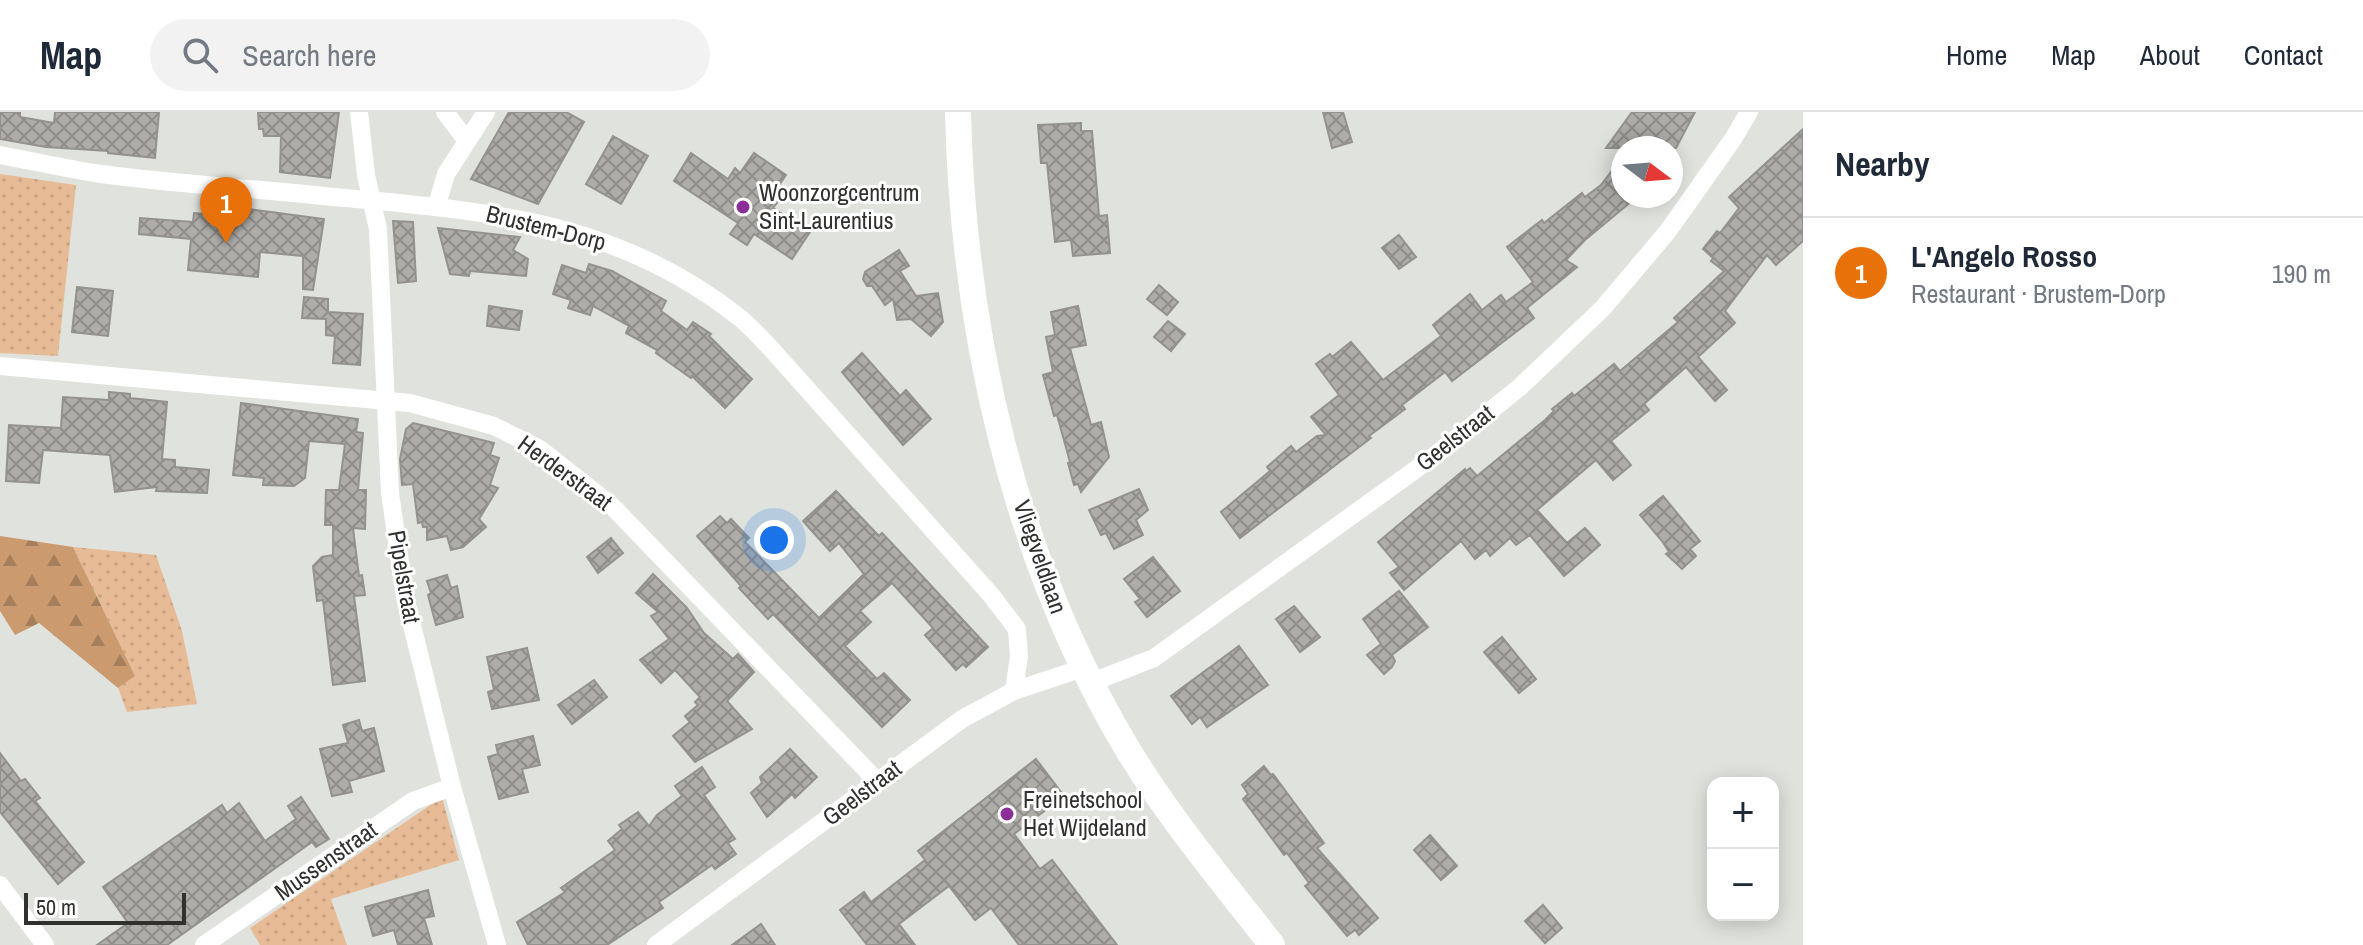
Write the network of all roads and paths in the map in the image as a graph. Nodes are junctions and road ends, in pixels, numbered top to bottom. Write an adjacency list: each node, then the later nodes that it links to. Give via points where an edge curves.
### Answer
1 (359, 112): 8 (street, Pipelstraat)
2 (445, 112): 6 (street)
3 (486, 112): 6 (street)
4 (958, 112): 12 (main road, Vliegveldlaan, via 967,259 991,390 1036,558)
5 (1749, 112): 12 (street, Geelstraat, via 1668,231 1603,308 1520,387 1433,457 1154,658)
6 (467, 141): 9 (street, via 446,174)
7 (0, 155): 8 (street, Brustem-Dorp, via 100,174)
8 (371, 200): 9 (street, Brustem-Dorp); 11 (street, Pipelstraat, via 378,229)
9 (437, 205): 13 (street, Brustem-Dorp, via 570,229 608,242 661,265 740,318 1017,629)
10 (0, 366): 11 (street, Herderstraat)
11 (387, 400): 14 (street, Herderstraat, via 494,426 540,449 572,473 611,505); 15 (street, Pipelstraat, via 390,493 405,597)
12 (1086, 675): 13 (street, Geelstraat); 21 (main road, Vliegveldlaan, via 1170,814)
13 (1014, 691): 14 (street, Geelstraat, via 962,719)
14 (878, 782): 20 (street, Geelstraat)
15 (452, 787): 18 (street, Mussenstraat, via 413,801); 19 (street, Pipelstraat)
16 (0, 885): 17 (street)
17 (45, 945)
18 (204, 945)
19 (497, 945)
20 (656, 945)
21 (1272, 945)

